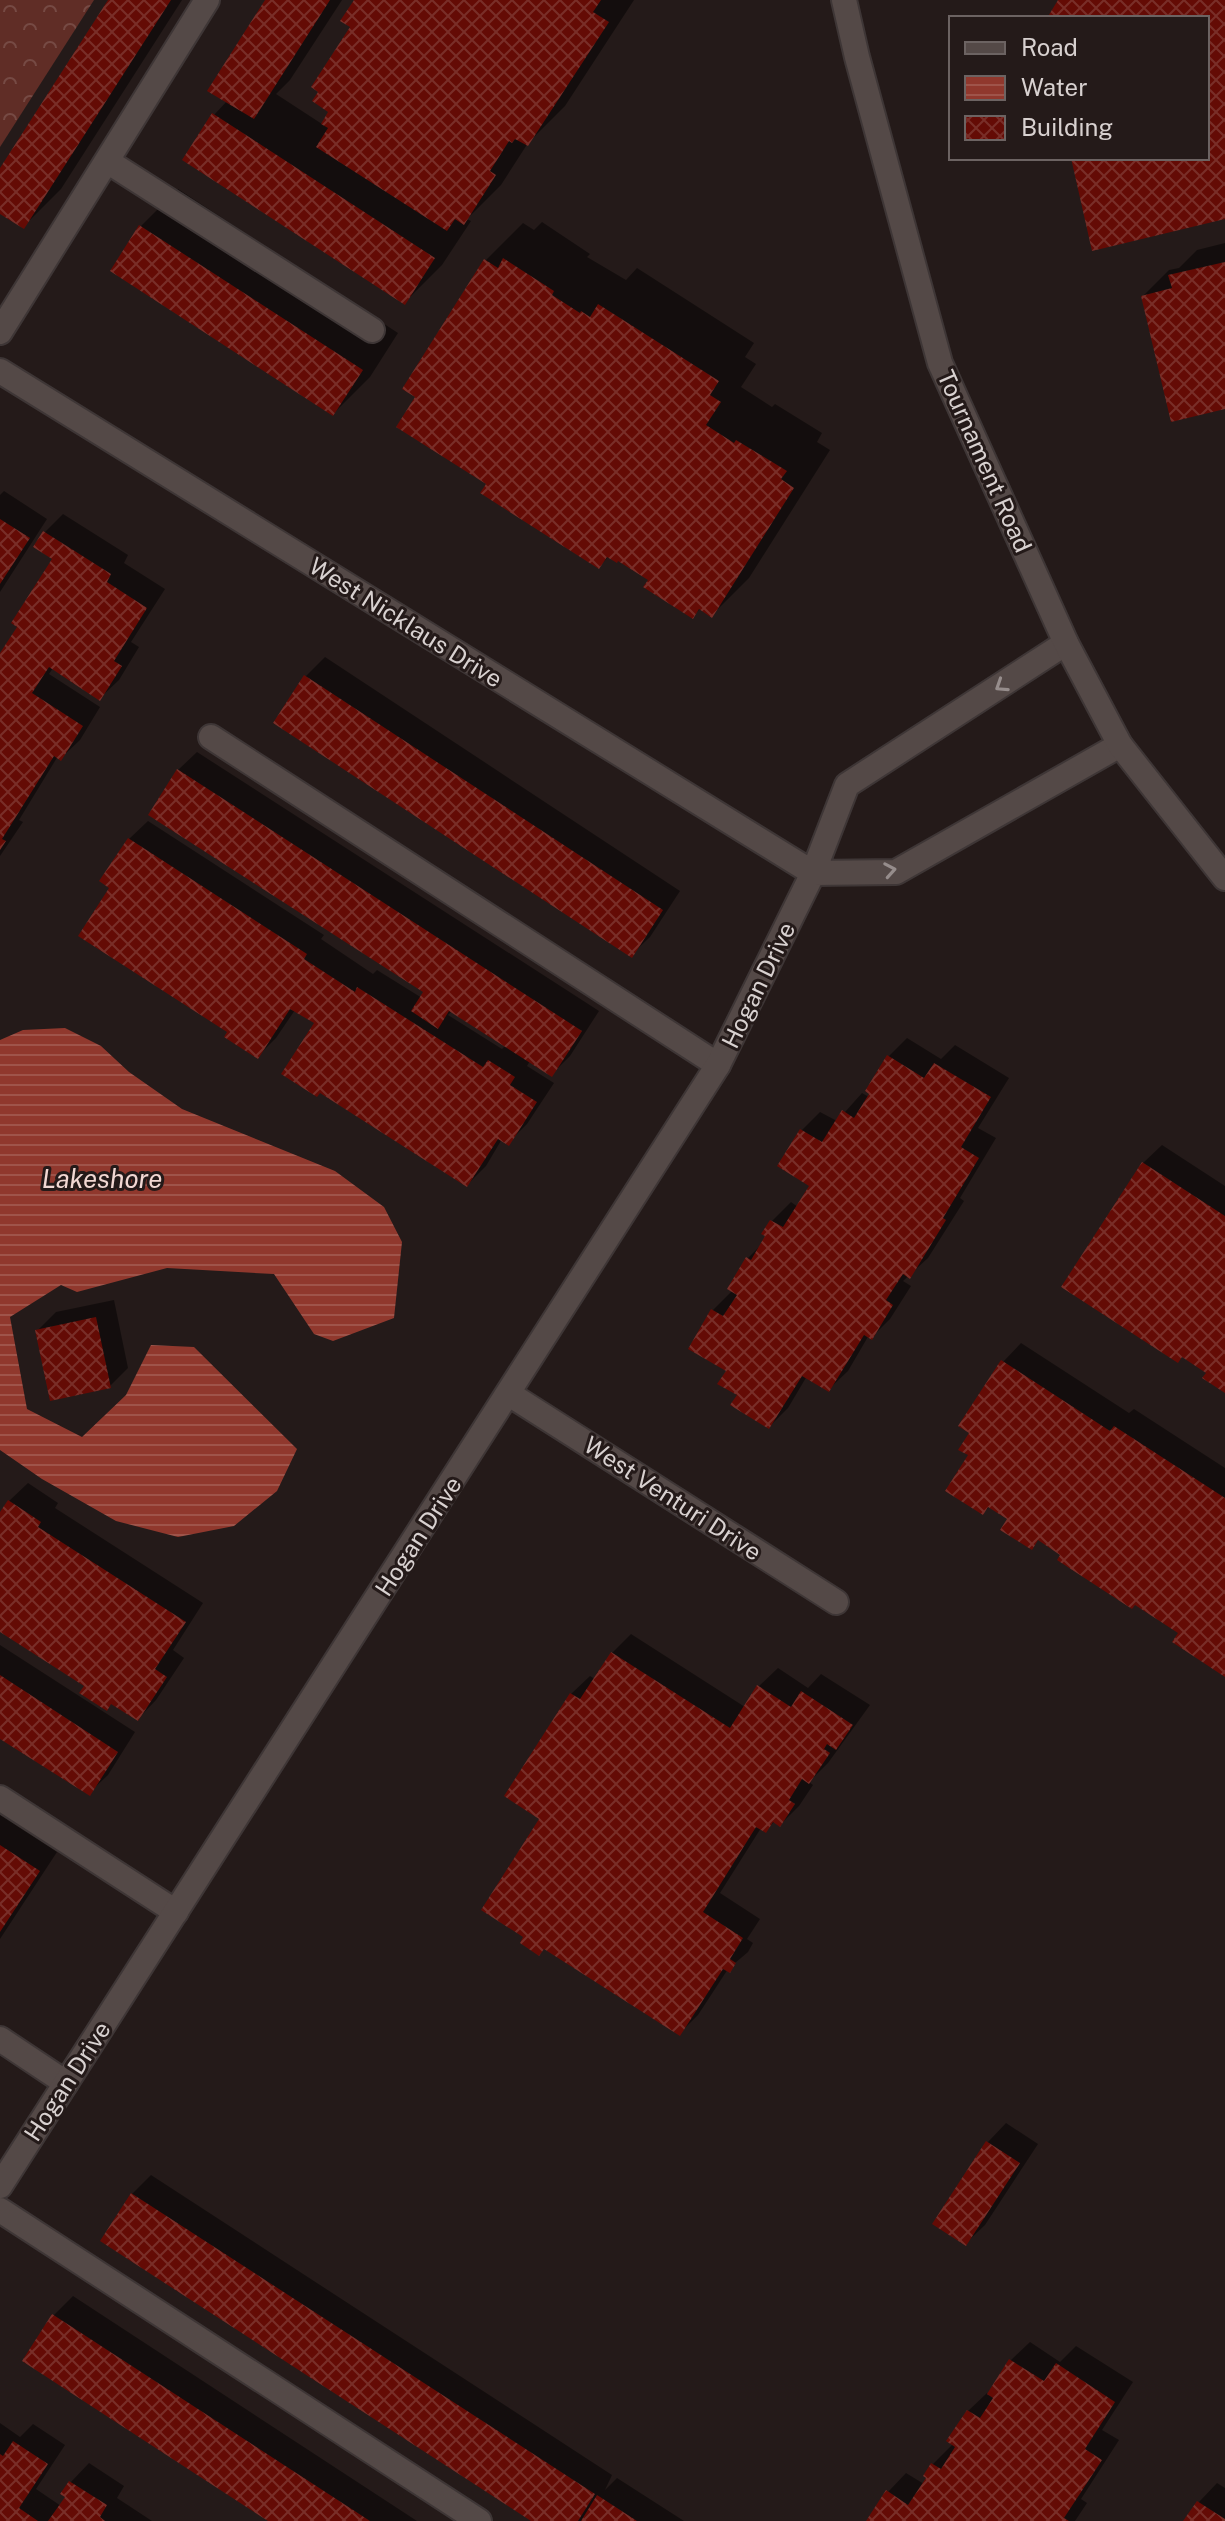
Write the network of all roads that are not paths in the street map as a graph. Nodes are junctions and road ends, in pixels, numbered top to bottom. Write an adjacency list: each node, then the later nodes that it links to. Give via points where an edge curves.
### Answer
1 (207, 0): 3 (street)
2 (844, 0): 7 (street, Tournament Road, via 940,363)
3 (107, 161): 4 (street); 5 (street)
4 (372, 330)
5 (0, 332)
6 (0, 371): 10 (street, West Nicklaus Drive)
7 (1066, 643): 9 (street, Tournament Road); 10 (street, Hogan Drive, one-way to 10, via 847,785)
8 (211, 737): 12 (street)
9 (1120, 745): 10 (street, one-way to 9, via 896,872); 11 (street, Tournament Road)
10 (813, 873): 12 (street, Hogan Drive)
11 (1225, 878)
12 (718, 1065): 13 (street, Hogan Drive)
13 (509, 1394): 14 (street, West Venturi Drive); 16 (street, Hogan Drive)
14 (836, 1602)
15 (0, 1798): 16 (street)
16 (176, 1912): 18 (street, Hogan Drive)
17 (0, 2039): 18 (street)
18 (66, 2083): 19 (street, Hogan Drive)
19 (0, 2186)
20 (0, 2210): 21 (street)
21 (479, 2521)

